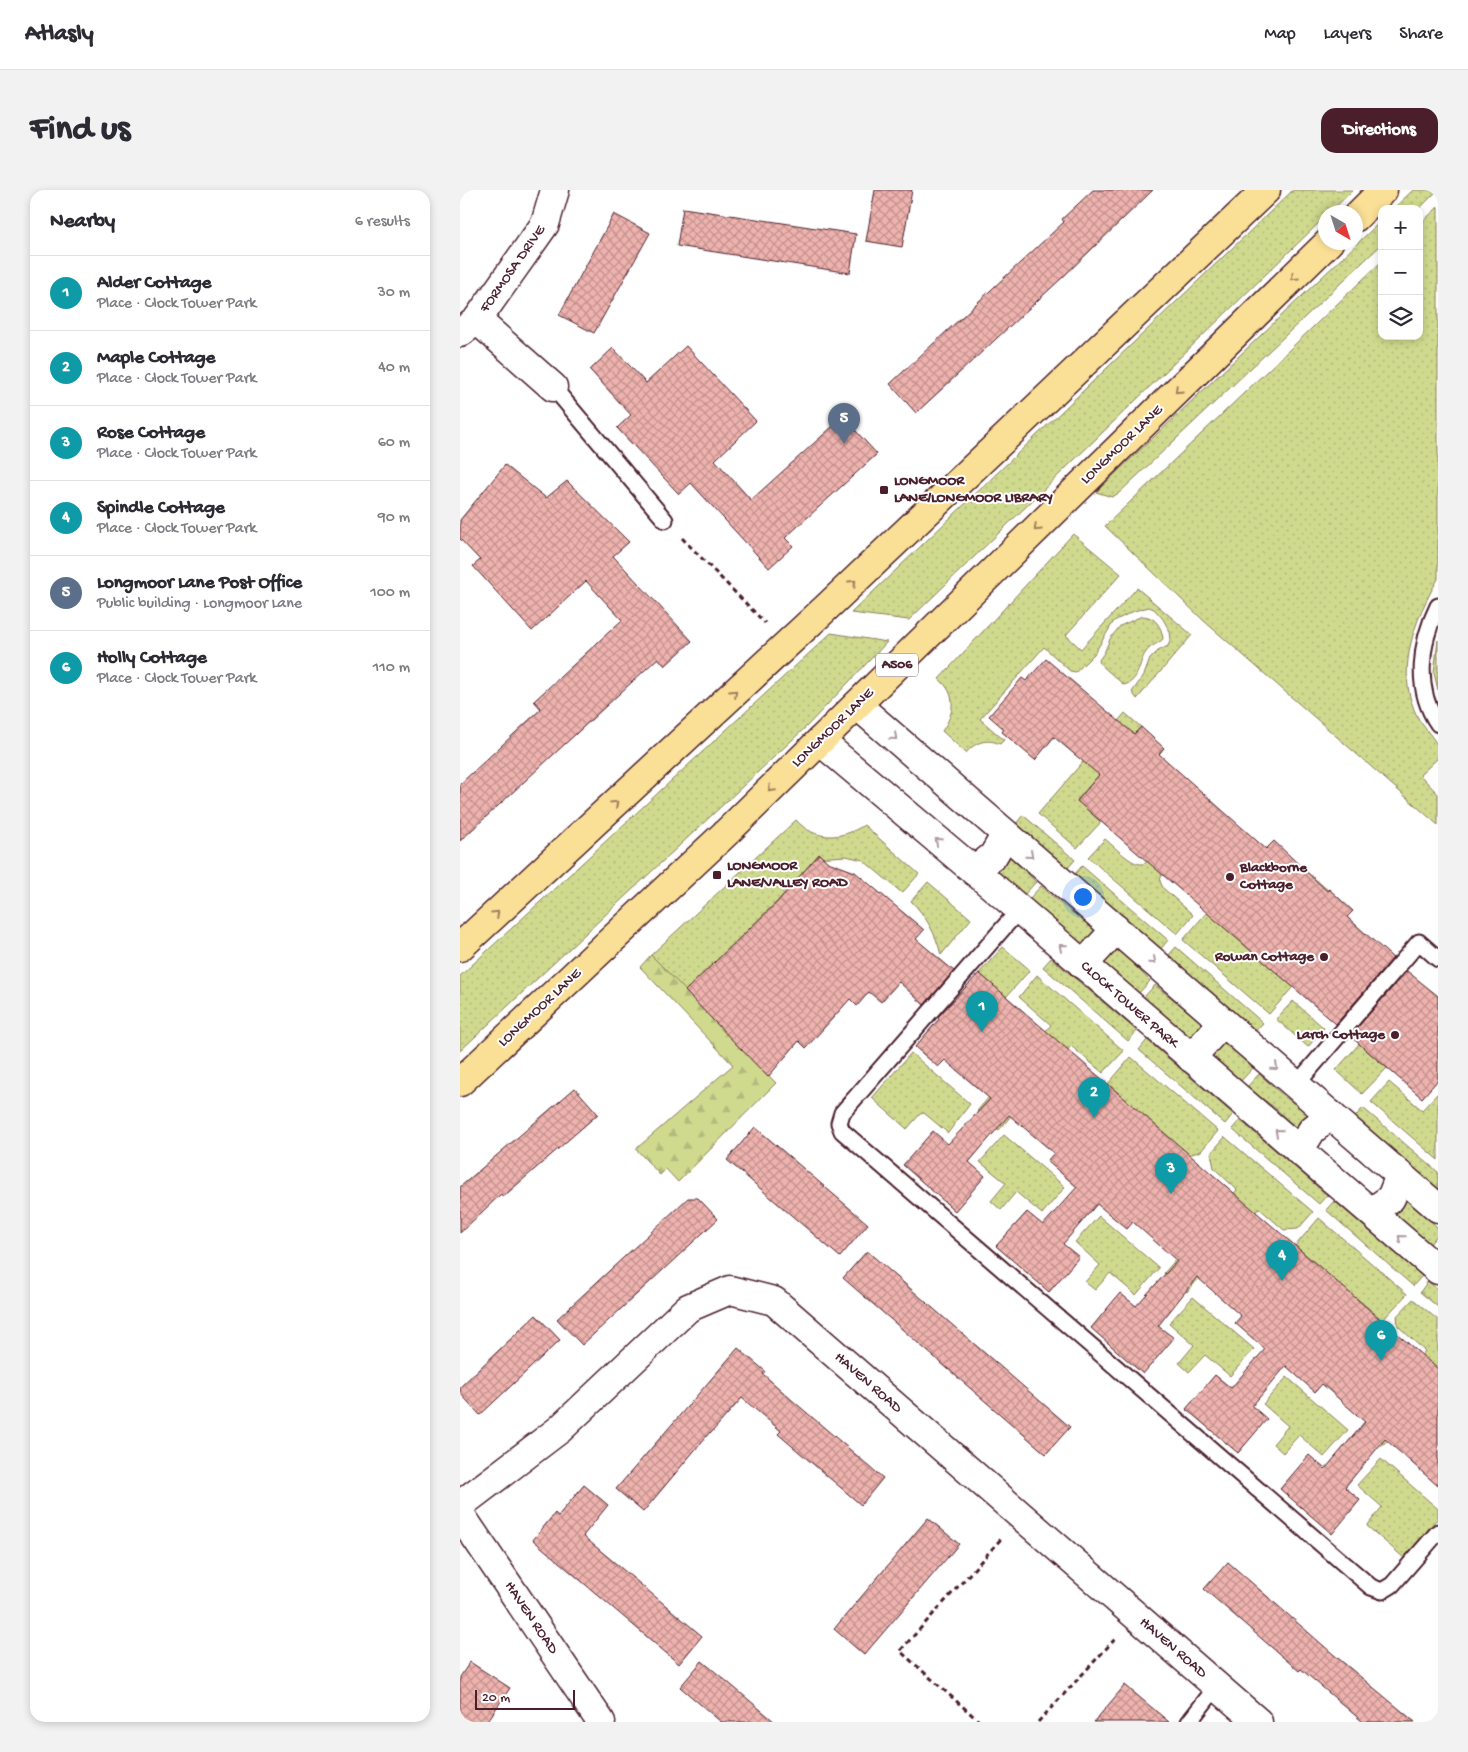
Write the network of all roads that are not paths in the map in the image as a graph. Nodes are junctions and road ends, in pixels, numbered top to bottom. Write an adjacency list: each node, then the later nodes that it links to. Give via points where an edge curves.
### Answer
1 (555, 190): 6 (street, FORMOSA DRIVE, via 545,224)
2 (1266, 190): 17 (main road, one-way to 2, via 787,645)
3 (1383, 190): 4 (main road)
4 (1363, 210)
5 (1321, 250): 10 (main road, LONGMOOR LANE / A506, one-way to 10)
6 (469, 326): 7 (street, FORMOSA DRIVE)
7 (553, 387): 8 (lane)
8 (665, 520)
9 (1438, 606): 11 (lane, via 1421,666 1423,691)
10 (857, 705): 12 (main road, LONGMOOR LANE / A506); 13 (street, one-way to 13)
11 (1438, 724)
12 (820, 740): 14 (street, CLOCK TOWER PARK, one-way to 12); 22 (main road, LONGMOOR LANE / A506, one-way to 22, via 728,832)
13 (1006, 834): 14 (street, via 993,856); 16 (street, one-way to 16)
14 (974, 871): 15 (street, CLOCK TOWER PARK)
15 (1019, 910): 19 (street, CLOCK TOWER PARK, one-way to 15); 32 (lane, via 842,1113 839,1122 842,1131 1371,1587 1382,1591 1392,1585)
16 (1116, 929): 19 (street); 20 (street, one-way to 20)
17 (460, 947)
18 (1438, 958): 23 (lane, via 1419,942)
19 (1083, 965): 21 (street, CLOCK TOWER PARK)
20 (1223, 1022): 21 (street); 23 (street, one-way to 23)
21 (1191, 1058): 25 (street, CLOCK TOWER PARK, one-way to 21)
22 (460, 1082)
23 (1296, 1085): 24 (street)
24 (1331, 1115): 25 (street, via 1312,1130); 26 (street)
25 (1299, 1151): 28 (street, CLOCK TOWER PARK)
26 (1400, 1175): 27 (street); 28 (street, via 1391,1198)
27 (1438, 1208)
28 (1371, 1212): 29 (street, CLOCK TOWER PARK, one-way to 28)
29 (1438, 1270)
30 (460, 1505): 33 (street, HAVEN ROAD, via 560,1430 688,1308 730,1290 774,1301)
31 (460, 1514): 34 (street, HAVEN ROAD)
32 (1438, 1532)
33 (1217, 1686): 35 (lane); 36 (street, HAVEN ROAD)
34 (601, 1722)
35 (1189, 1722)
36 (1258, 1722)

